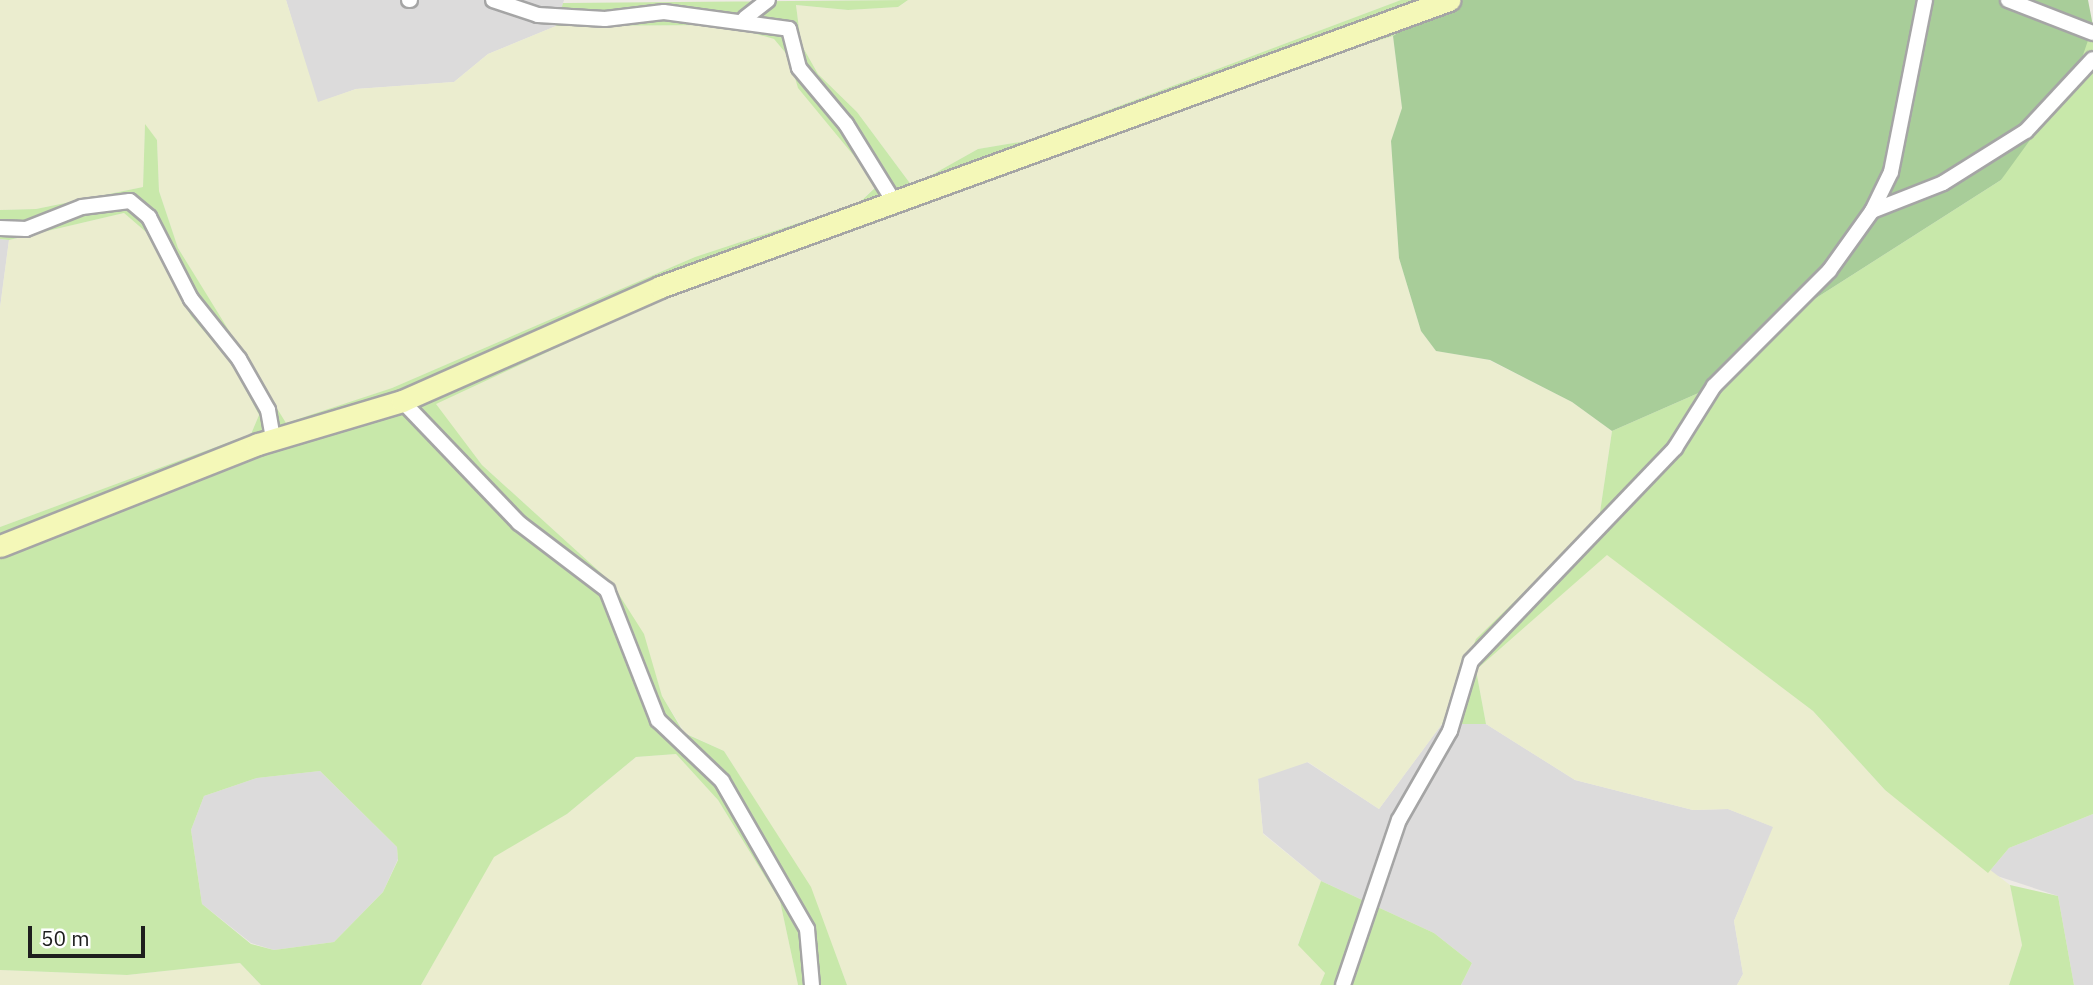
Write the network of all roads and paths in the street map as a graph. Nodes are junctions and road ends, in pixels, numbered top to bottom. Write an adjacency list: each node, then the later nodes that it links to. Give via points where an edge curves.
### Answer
1 (493, 0): 6 (street, via 538,15 605,19 664,12)
2 (768, 0): 6 (street)
3 (1449, 0): 9 (street)
4 (1925, 0): 10 (street, via 1919,59 1891,172)
5 (2008, 0): 7 (street)
6 (745, 18): 9 (street, via 789,29 799,68 846,124)
7 (2093, 33)
8 (2093, 59): 10 (street, via 2026,131 1943,183)
9 (893, 200): 12 (street, via 660,287)
10 (1872, 211): 16 (street, via 1829,271 1714,386 1675,448 1471,661 1450,731 1399,820)
11 (0, 228): 13 (street, via 26,229 82,207 130,201 149,217 191,299 239,359 268,410)
12 (402, 401): 13 (street); 15 (street, via 520,523 607,590 658,720 722,781 807,929)
13 (273, 439): 14 (street)
14 (0, 546)
15 (812, 985)
16 (1343, 985)

